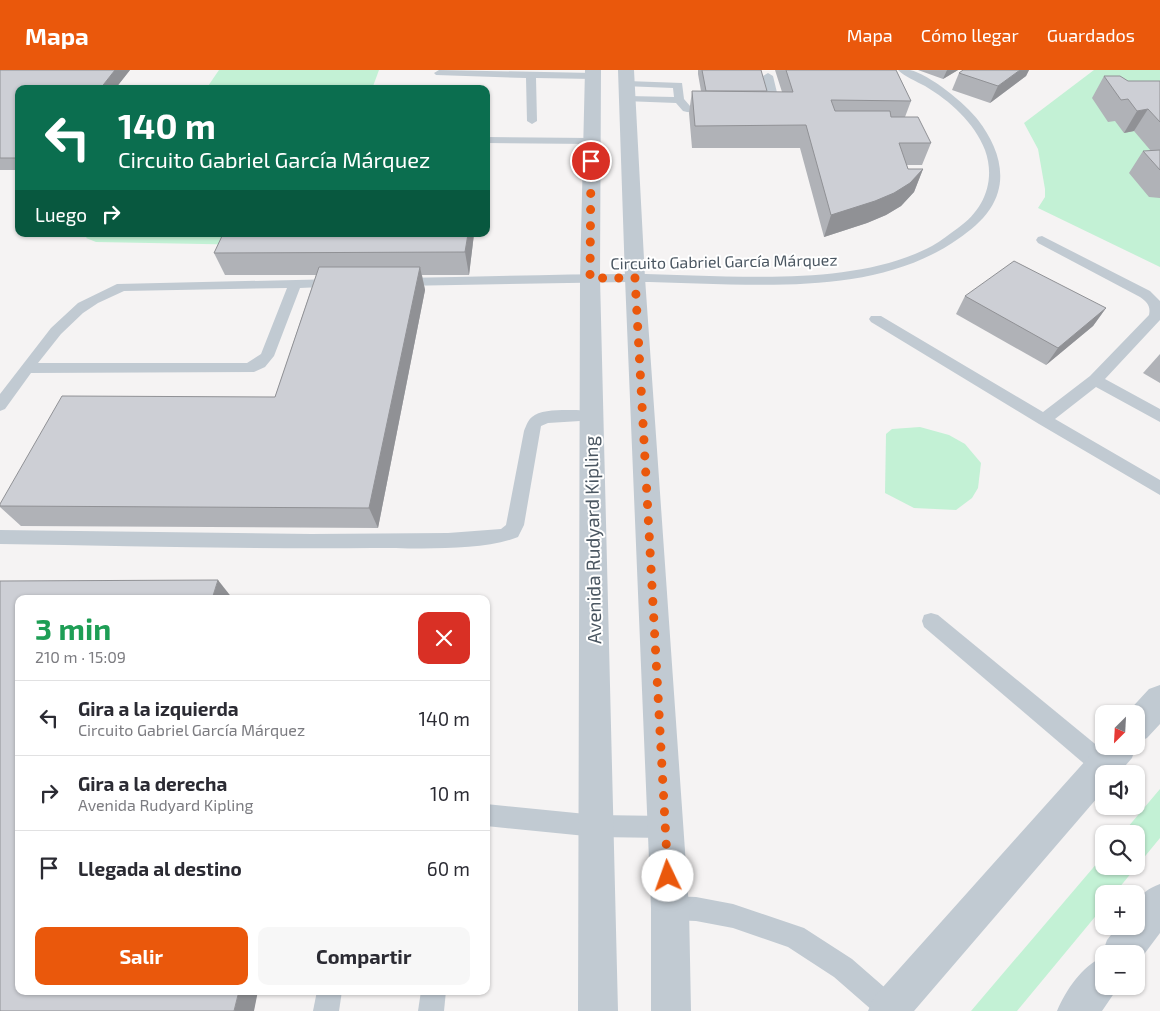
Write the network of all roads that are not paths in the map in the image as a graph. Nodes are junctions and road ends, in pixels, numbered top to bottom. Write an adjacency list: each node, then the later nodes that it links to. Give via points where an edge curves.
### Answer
1 (903, 70): 15 (lane, Circuito Gabriel García Márquez, via 945,94 966,111 993,152 996,174 992,195 980,216 958,236 929,253 892,266 850,275 802,279)
2 (440, 73): 4 (lane)
3 (593, 73): 4 (lane); 12 (street, Avenida Rudyard Kipling)
4 (531, 75): 10 (lane)
5 (768, 76): 9 (lane, via 775,108)
6 (627, 84): 7 (lane); 7 (lane, via 682,85); 15 (street)
7 (679, 100): 8 (lane, via 687,109)
8 (724, 111)
9 (760, 111)
10 (532, 120)
11 (490, 140): 12 (lane)
12 (591, 141): 14 (street, Avenida Rudyard Kipling)
13 (1042, 240): 21 (lane, via 1155,302 1156,316)
14 (590, 278): 15 (lane, Circuito Gabriel García Márquez); 16 (lane, Circuito Gabriel García Márquez); 23 (street, Avenida Rudyard Kipling)
15 (635, 278): 34 (street)
16 (383, 282)
17 (354, 283): 18 (lane)
18 (295, 284): 20 (lane, via 122,287 78,310 56,331); 20 (lane, via 267,356 260,364 249,368)
19 (876, 319): 25 (lane)
20 (28, 368): 22 (lane)
21 (1096, 380): 24 (lane); 25 (lane)
22 (0, 405)
23 (591, 416): 27 (lane, via 536,422 515,524 512,532 502,536 331,541); 33 (street, Avenida Rudyard Kipling)
24 (1160, 416)
25 (1044, 420): 26 (lane)
26 (1160, 488)
27 (0, 537)
28 (931, 621): 31 (lane)
29 (1160, 700): 30 (street)
30 (1145, 717)
31 (1112, 756): 41 (street)
32 (490, 815): 33 (lane)
33 (596, 826): 34 (lane); 44 (street, Avenida Rudyard Kipling)
34 (666, 828): 36 (street)
35 (1160, 902): 37 (street)
36 (670, 908): 41 (lane, via 733,916 795,937 843,968); 45 (street)
37 (1128, 945)
38 (1095, 988): 46 (street)
39 (329, 995): 42 (lane)
40 (433, 995): 43 (lane)
41 (889, 1010)
42 (326, 1011)
43 (431, 1011)
44 (598, 1011)
45 (671, 1011)
46 (1077, 1011)

